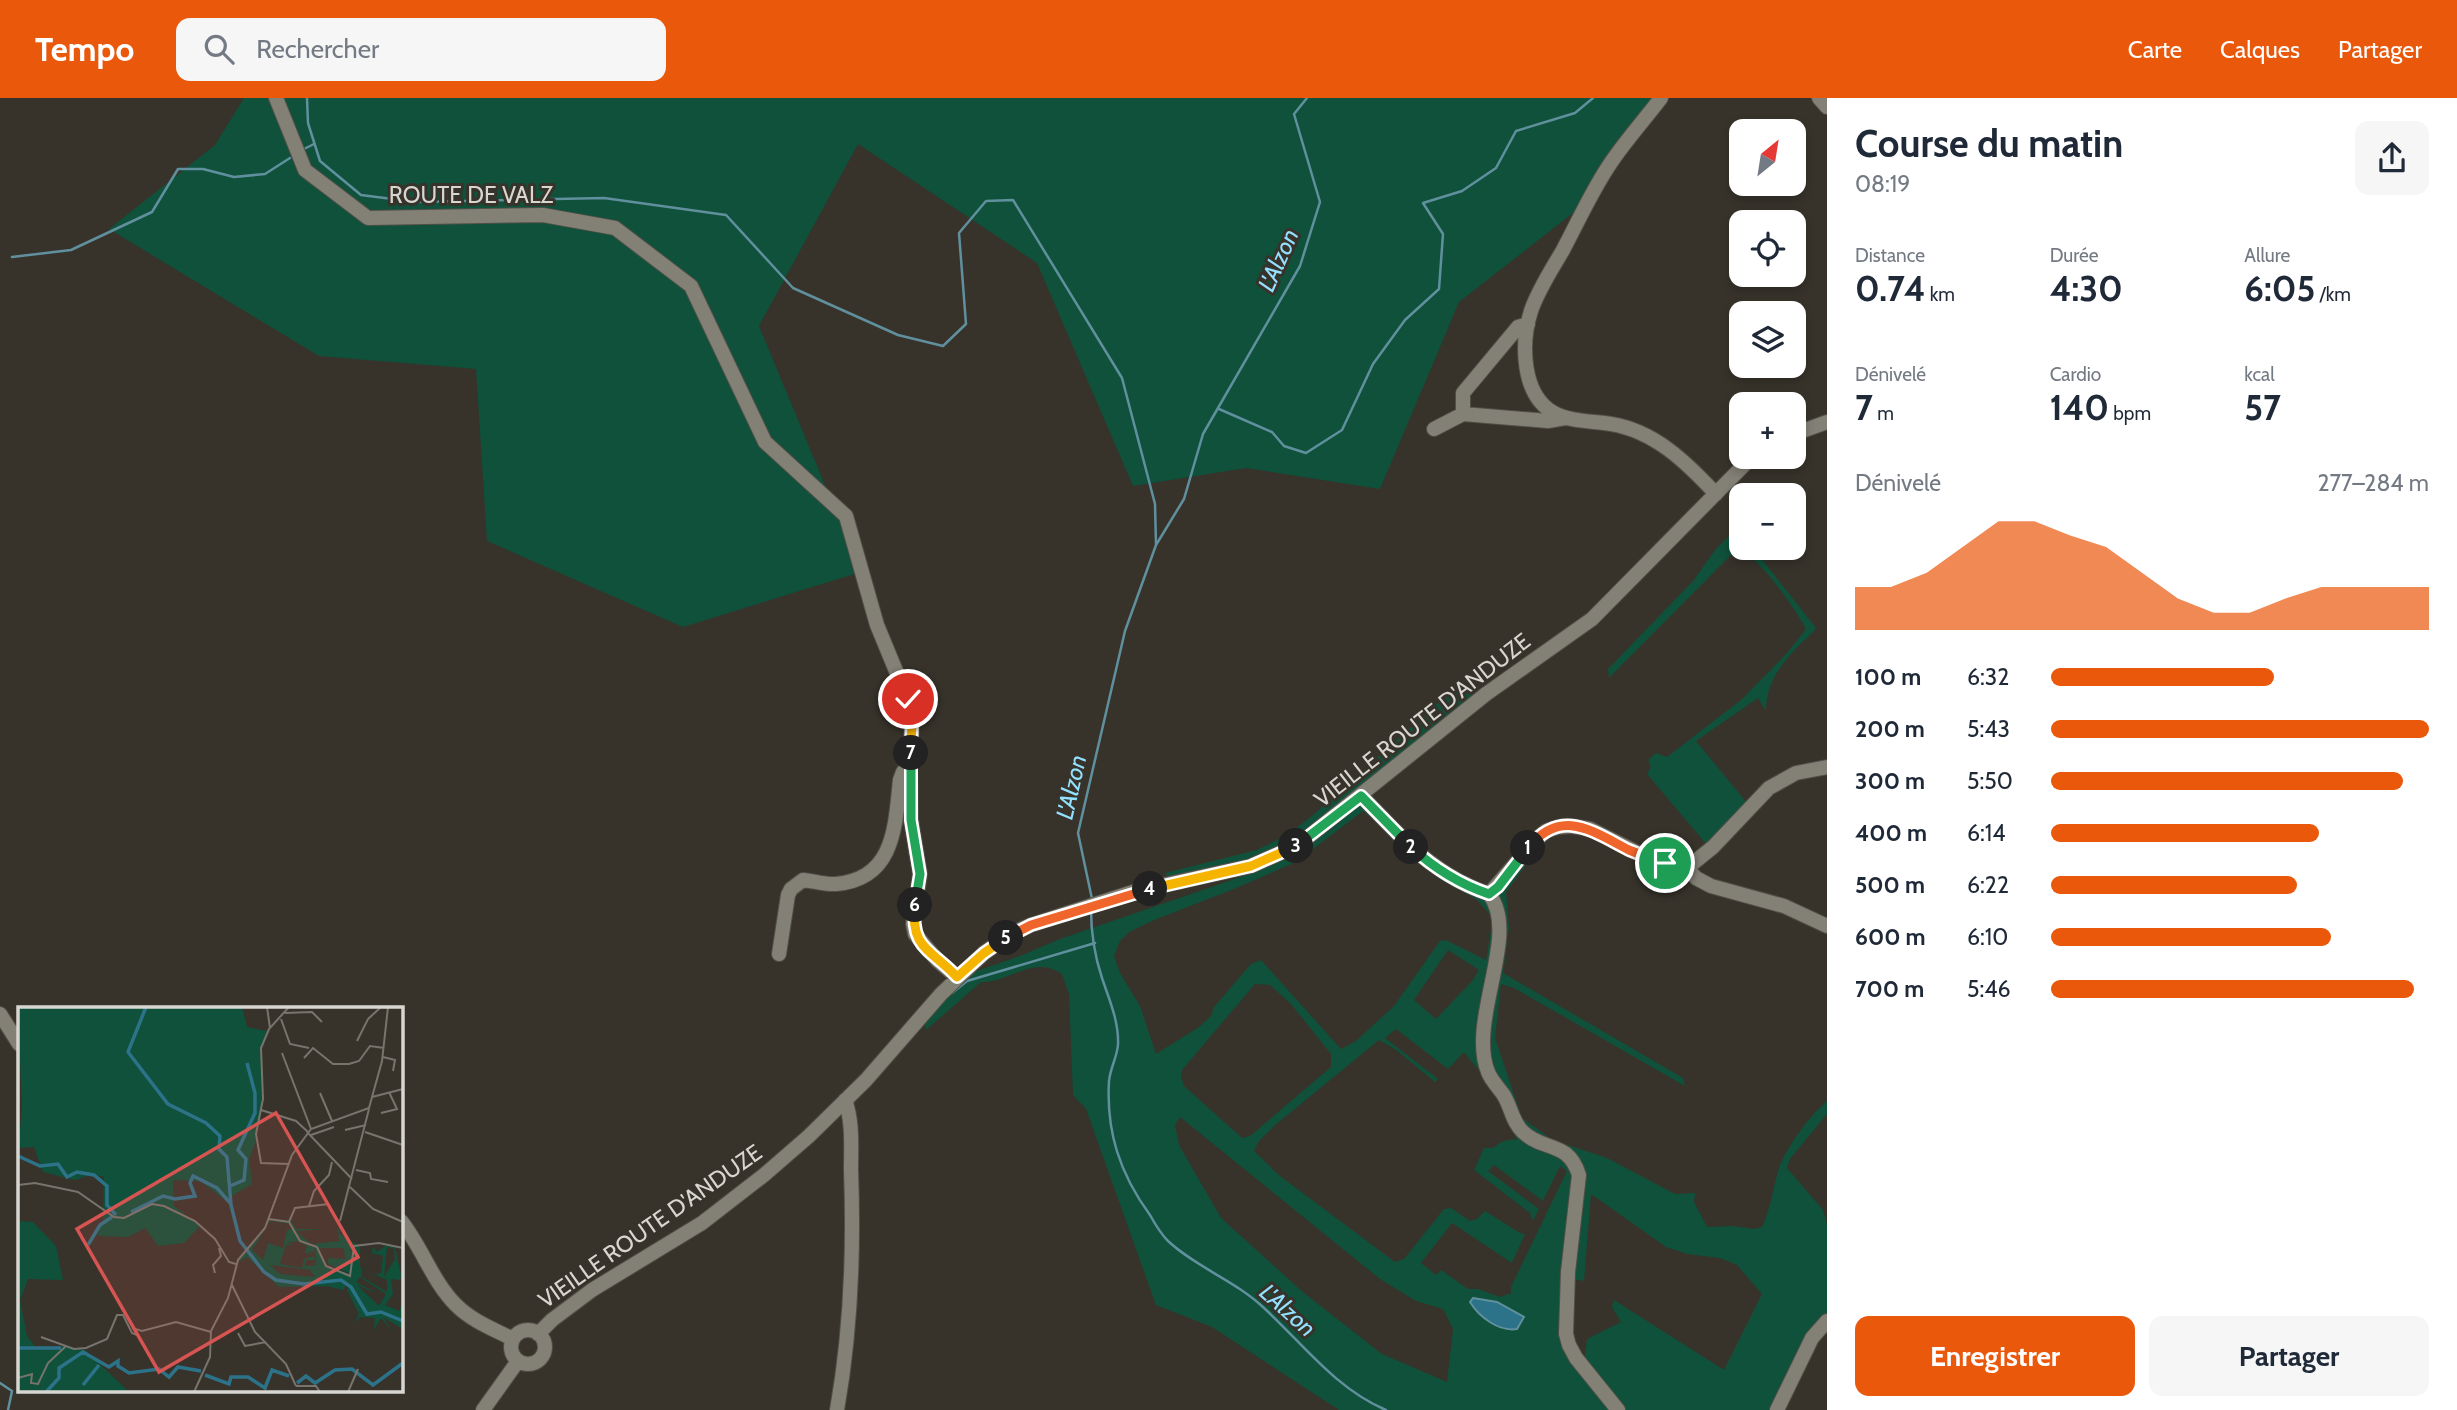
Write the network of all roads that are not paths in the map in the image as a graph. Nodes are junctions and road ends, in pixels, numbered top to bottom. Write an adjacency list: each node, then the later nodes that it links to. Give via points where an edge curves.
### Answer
1 (276, 98): 14 (street, ROUTE DE VALZ, via 305,170 368,218 543,215 615,228 691,286 765,442 846,516 877,625 908,699)
2 (1661, 98): 5 (street, via 1611,162 1542,288)
3 (1818, 98): 4 (street)
4 (1827, 107)
5 (1528, 324): 6 (street, via 1518,327 1464,393); 7 (street, via 1530,382 1538,399)
6 (1463, 414): 7 (street, via 1548,421); 9 (street)
7 (1567, 418): 12 (street, via 1614,424 1642,435 1685,460)
8 (1827, 422): 10 (street)
9 (1434, 429)
10 (1806, 430)
11 (1743, 469): 12 (street, VIEILLE ROUTE D'ANDUZE)
12 (1716, 494): 15 (street, VIEILLE ROUTE D'ANDUZE, via 1592,619 1486,694)
13 (1827, 767): 16 (street, via 1796,773 1769,788)
14 (910, 768): 19 (street, via 900,780 892,836 882,862 851,881 825,884 803,880 791,889); 20 (street, ROUTE DE VALZ, via 911,820 920,874 913,924 921,942)
15 (1361, 796): 17 (street, via 1428,863); 20 (street, VIEILLE ROUTE D'ANDUZE, via 1298,845 1251,866 1136,891 1031,925 1010,934)
16 (1687, 868): 17 (street, via 1644,856 1572,825 1546,831); 18 (street, via 1711,886 1784,906)
17 (1489, 894): 31 (street, via 1501,920 1483,1033 1488,1073 1521,1131 1575,1161 1579,1175 1565,1323 1576,1358)
18 (1827, 926)
19 (779, 954)
20 (957, 977): 23 (street, VIEILLE ROUTE D'ANDUZE)
21 (0, 1014): 22 (street)
22 (18, 1042)
23 (845, 1100): 26 (street, VIEILLE ROUTE D'ANDUZE, via 810,1136 734,1199 592,1290); 30 (street, via 853,1217 845,1367)
24 (402, 1222): 27 (street, via 455,1305)
25 (1827, 1321): 32 (street, via 1812,1338)
26 (538, 1334): 27 (street, via 524,1331); 28 (street, via 544,1342 540,1359 533,1364)
27 (513, 1339): 28 (street, via 511,1347)
28 (518, 1361): 29 (street)
29 (482, 1410)
30 (836, 1410)
31 (1618, 1410)
32 (1777, 1410)

